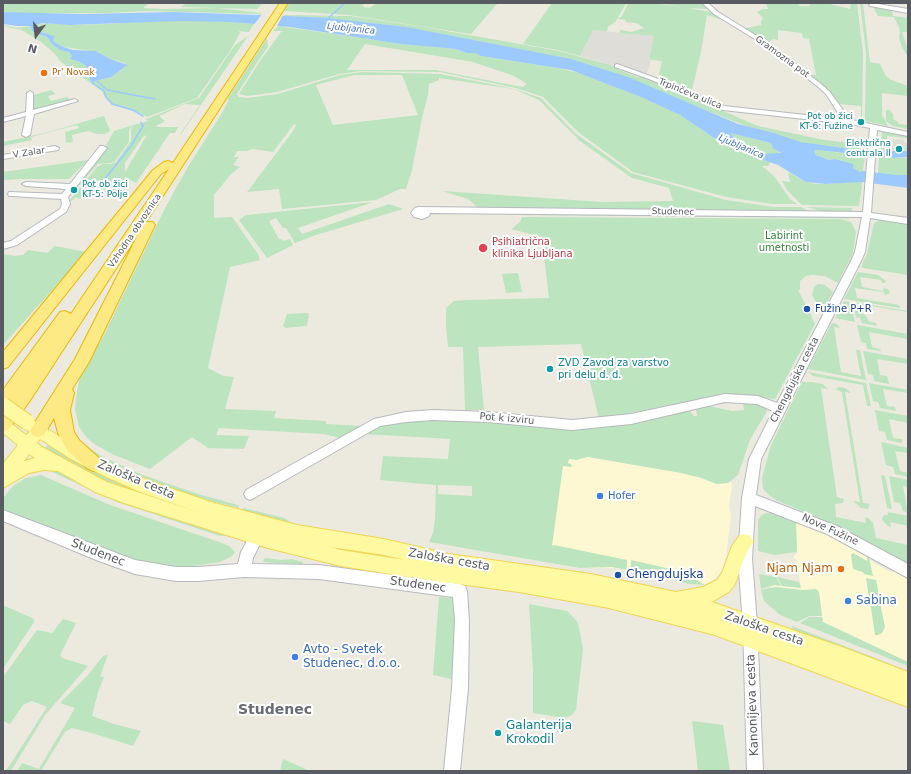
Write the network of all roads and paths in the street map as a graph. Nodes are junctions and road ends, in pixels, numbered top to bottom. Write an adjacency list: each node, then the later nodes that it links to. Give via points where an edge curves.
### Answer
1 (276, 3): 6 (highway)
2 (284, 3): 6 (highway)
3 (705, 3): 12 (street, Gramozna pot, via 716,13 768,45 819,85)
4 (872, 5): 5 (street)
5 (908, 10)
6 (274, 13): 19 (highway, Vzhodna obvoznica)
7 (617, 66): 12 (street, Trpinčeva ulica, via 723,108)
8 (30, 93): 10 (street)
9 (75, 101): 10 (street)
10 (30, 114): 11 (street); 15 (street)
11 (3, 120)
12 (850, 122): 13 (street, Trpinčeva ulica)
13 (874, 127): 14 (street, Trpinčeva ulica); 26 (street, Chengdujska cesta)
14 (908, 134)
15 (26, 135)
16 (55, 148): 18 (street, V Zalar)
17 (103, 148): 21 (street)
18 (3, 157)
19 (171, 168): 30 (highway, via 157,172); 33 (highway, via 174,180); 34 (highway, Vzhodna obvoznica); 36 (highway, Vzhodna obvoznica)
20 (26, 184): 21 (street)
21 (72, 187): 23 (street)
22 (12, 194): 23 (street)
23 (64, 197): 29 (street, via 66,204 60,212)
24 (424, 211): 25 (street, Studenec)
25 (836, 214): 26 (street, Studenec); 28 (street, via 852,218)
26 (867, 215): 27 (street, Studenec); 28 (street, Chengdujska cesta)
27 (908, 221)
28 (865, 229): 35 (street, Chengdujska cesta, via 856,261)
29 (4, 248)
30 (17, 345): 31 (highway); 32 (highway)
31 (3, 357)
32 (3, 363)
33 (72, 378): 37 (highway); 39 (highway, via 64,398 63,420 70,442)
34 (3, 404): 37 (main road, Zaloška cesta, bridge)
35 (780, 409): 43 (street, Pot k izviru, via 758,400 725,398 593,424 488,417 406,417 378,422); 44 (street, Chengdujska cesta, via 757,456)
36 (3, 424): 38 (main road, Zaloška cesta)
37 (32, 426): 38 (main road); 39 (main road, Zaloška cesta)
38 (22, 440): 40 (main road, Zaloška cesta); 41 (main road)
39 (93, 463): 46 (main road, Zaloška cesta)
40 (60, 466): 42 (main road, via 44,463 30,466); 46 (main road, Zaloška cesta, via 124,496)
41 (3, 476)
42 (3, 480)
43 (250, 494)
44 (748, 498): 47 (street, Chengdujska cesta); 49 (street, Nove Fužine, via 832,530)
45 (4, 515): 48 (street, Studenec, via 135,567 176,574)
46 (260, 530): 48 (street, via 246,557); 50 (main road, Zaloška cesta, via 384,547 449,562 591,583); 51 (main road, Zaloška cesta, via 312,551 385,565 609,599 715,626)
47 (745, 542): 50 (main road, via 723,586 706,596); 51 (street, Chengdujska cesta)
48 (244, 570): 54 (street, Studenec, via 318,572 460,591 460,688)
49 (908, 571)
50 (672, 600): 51 (main road, Zaloška cesta, via 714,612)
51 (750, 632): 52 (main road, Zaloška cesta, via 842,656); 53 (main road, Zaloška cesta); 55 (street, Kanonijeva cesta)
52 (908, 682)
53 (908, 697)
54 (452, 771)
55 (756, 771)

